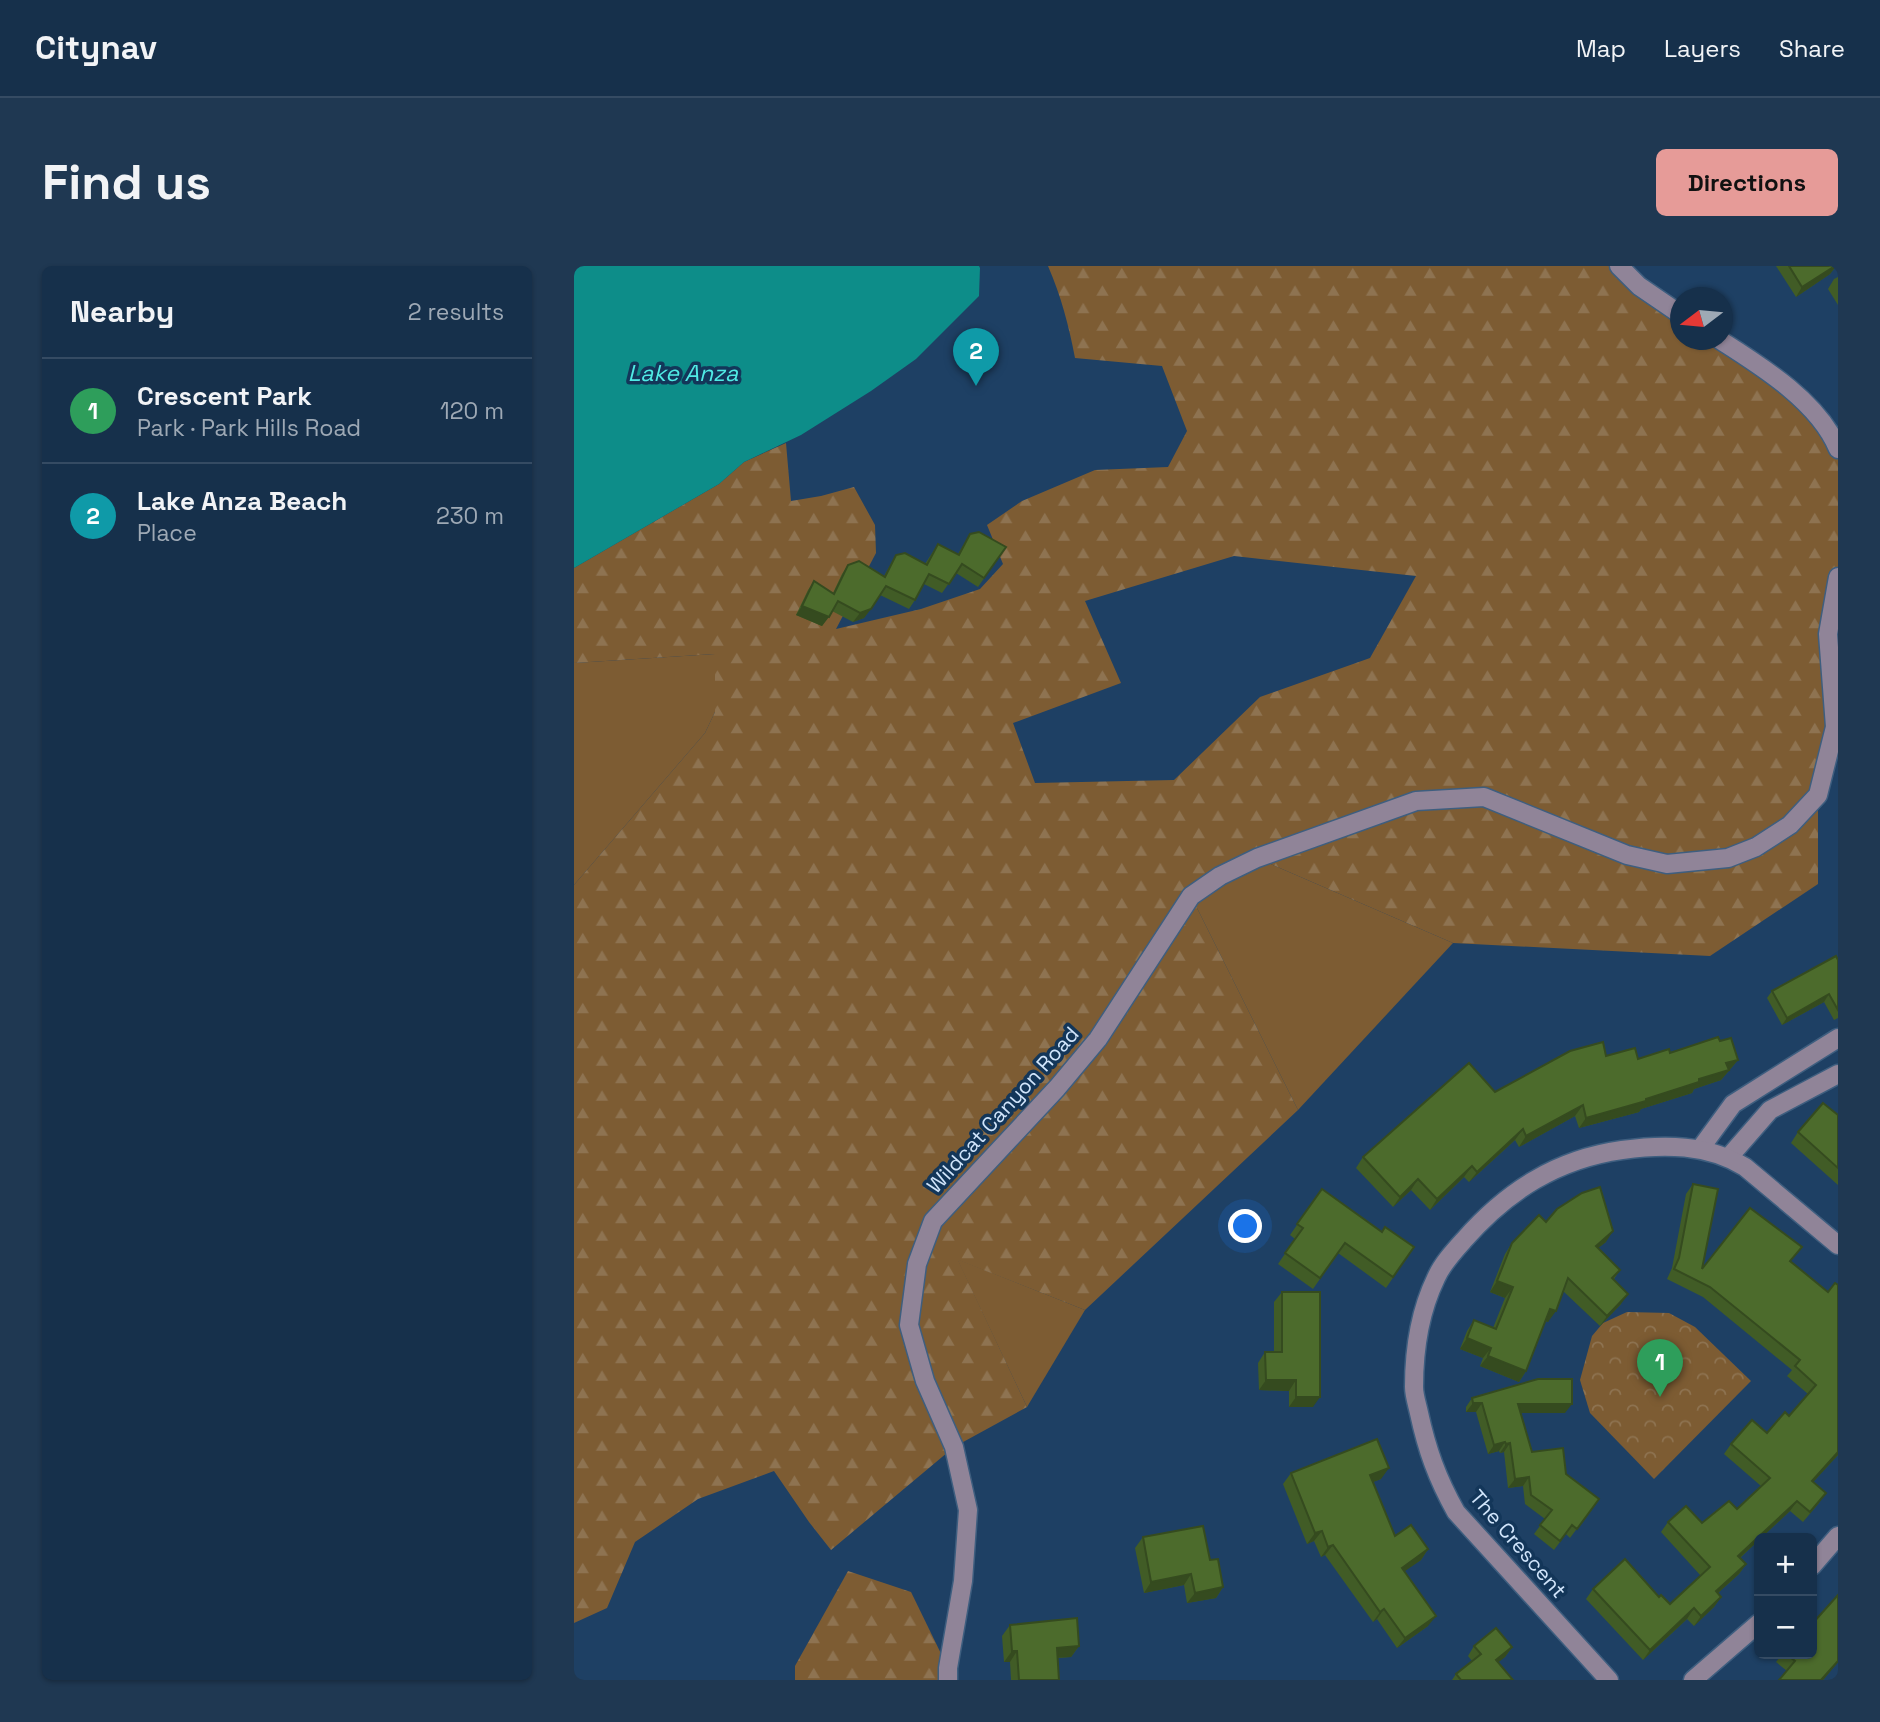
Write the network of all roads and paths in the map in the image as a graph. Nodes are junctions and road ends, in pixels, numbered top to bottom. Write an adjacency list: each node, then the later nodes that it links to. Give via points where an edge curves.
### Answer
1 (1619, 266): 2 (street)
2 (1670, 307)
3 (1733, 349): 4 (street, via 1782,381 1832,434)
4 (1838, 449)
5 (1838, 577): 14 (street, Wildcat Canyon Road, via 1828,634 1835,727 1818,795 1790,825 1756,847 1728,858 1667,864 1628,855 1484,797 1416,801 1257,858 1191,896 1098,1039 933,1221 917,1264 909,1325 925,1381 954,1447 968,1510)
6 (1838, 1038): 8 (street, via 1733,1104)
7 (1838, 1074): 9 (street, via 1770,1110)
8 (1700, 1149): 9 (street, The Crescent); 15 (street, The Crescent, via 1653,1146 1600,1153 1519,1188 1480,1221 1456,1250 1437,1276 1421,1317 1414,1388 1425,1444 1438,1479 1456,1511)
9 (1729, 1157): 10 (street, The Crescent)
10 (1838, 1245)
11 (1838, 1536): 12 (street)
12 (1817, 1560)
13 (1754, 1627): 16 (street)
14 (948, 1680)
15 (1609, 1680)
16 (1693, 1680)

